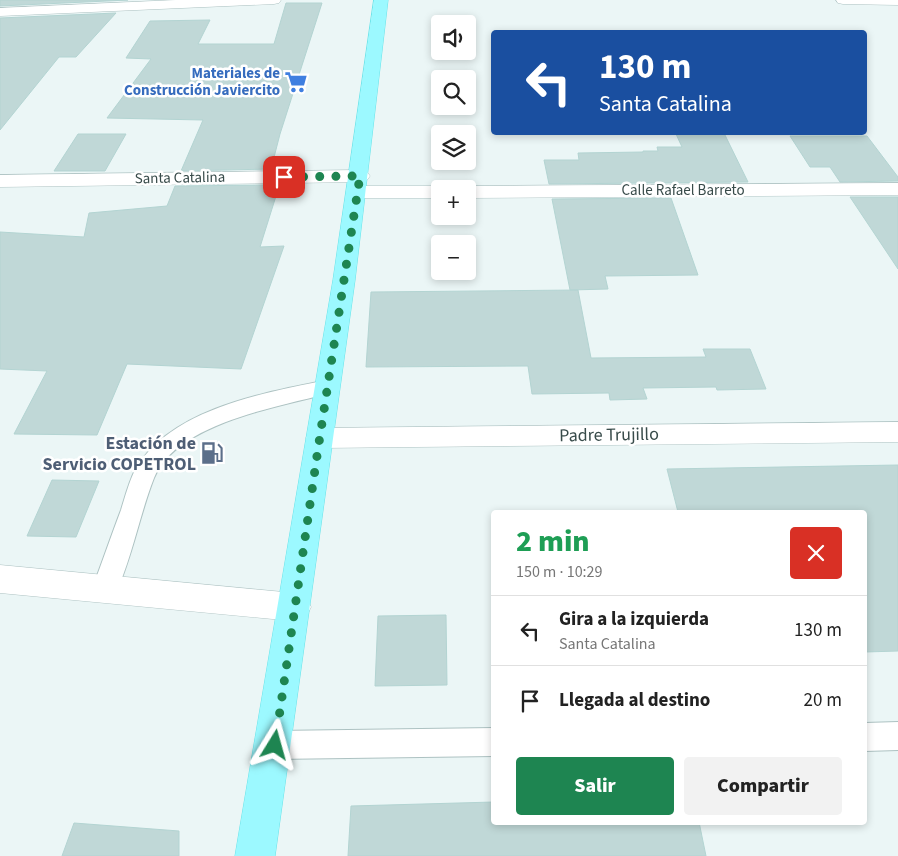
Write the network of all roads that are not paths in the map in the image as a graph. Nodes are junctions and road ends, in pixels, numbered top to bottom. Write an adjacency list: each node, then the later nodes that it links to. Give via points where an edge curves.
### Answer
1 (274, 0): 5 (street)
2 (381, 0): 8 (main road)
3 (843, 0): 4 (street)
4 (898, 1)
5 (68, 4): 6 (street)
6 (0, 12)
7 (0, 181): 8 (street, Santa Catalina)
8 (359, 184): 10 (street); 12 (main road)
9 (898, 189): 11 (street, Calle Rafael Barreto)
10 (431, 191)
11 (476, 192)
12 (327, 387): 14 (main road); 16 (lane, via 267,400 216,417 169,443 154,458 144,475)
13 (898, 432): 14 (street, Padre Trujillo)
14 (320, 438): 17 (main road)
15 (0, 579): 16 (street)
16 (105, 589): 17 (street)
17 (294, 607): 21 (main road)
18 (898, 736): 19 (lane)
19 (867, 737)
20 (491, 742): 21 (lane)
21 (275, 745): 22 (main road)
22 (255, 856)

